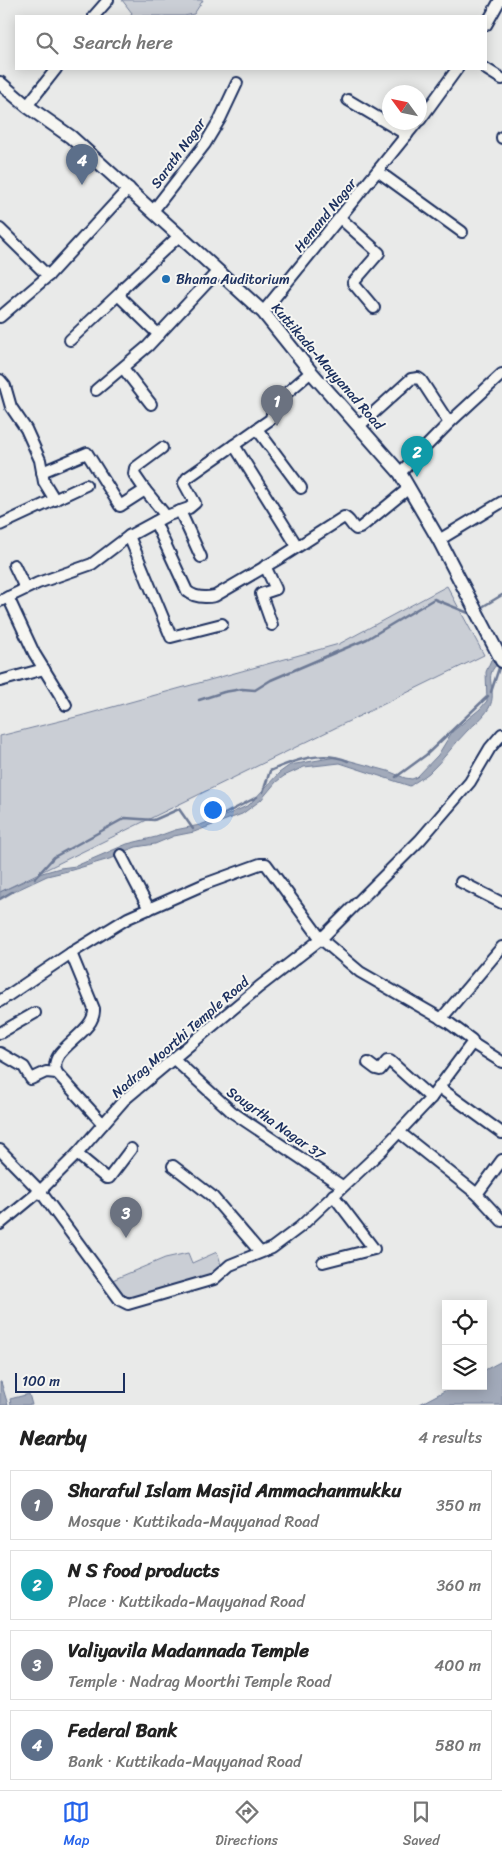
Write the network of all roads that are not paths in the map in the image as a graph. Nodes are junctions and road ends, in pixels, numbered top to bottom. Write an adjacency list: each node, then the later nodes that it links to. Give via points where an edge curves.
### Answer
1 (108, 0): 3 (street)
2 (499, 6): 4 (street)
3 (95, 15)
4 (487, 24)
5 (55, 70): 12 (street)
6 (456, 70): 13 (street, Hemand Nagar)
7 (487, 70): 8 (street)
8 (502, 79)
9 (237, 83): 18 (street, Sarath Nagar, via 205,144)
10 (1, 86): 12 (main road, Kuttikada-Mayyanad Road)
11 (348, 100): 15 (street)
12 (27, 106): 17 (main road, Kuttikada-Mayyanad Road, via 71,137)
13 (427, 109)
14 (411, 130): 15 (street, Hemand Nagar)
15 (407, 135): 16 (street, Hemand Nagar)
16 (379, 172): 19 (street, Hemand Nagar); 21 (street)
17 (128, 188): 18 (main road, Kuttikada-Mayyanad Road); 24 (street)
18 (152, 211): 22 (main road, Kuttikada-Mayyanad Road)
19 (340, 218): 26 (street, via 379,253 354,283); 27 (street, Hemand Nagar)
20 (0, 229): 24 (street)
21 (462, 232)
22 (179, 236): 23 (main road, Kuttikada-Mayyanad Road); 25 (street)
23 (217, 272): 27 (main road, Kuttikada-Mayyanad Road); 29 (street)
24 (48, 276): 28 (street)
25 (121, 292): 29 (street, via 122,299); 30 (street)
26 (374, 308)
27 (263, 312): 32 (main road, Kuttikada-Mayyanad Road)
28 (0, 317)
29 (159, 335): 31 (street)
30 (70, 340)
31 (123, 368): 35 (street); 36 (street)
32 (311, 372): 38 (main road, Kuttikada-Mayyanad Road); 39 (street, via 274,404 271,419)
33 (502, 374): 37 (street)
34 (0, 380): 42 (street, via 11,408 26,429)
35 (96, 390)
36 (151, 404)
37 (450, 423): 38 (street, via 421,380 414,378); 43 (street)
38 (359, 426): 43 (main road, Kuttikada-Mayyanad Road)
39 (257, 429): 40 (street); 45 (street)
40 (234, 445): 50 (street, via 186,478 184,483 195,503); 56 (street)
41 (162, 448): 47 (street, via 135,468 134,474)
42 (42, 472): 47 (street, via 87,453 120,506); 48 (street)
43 (400, 473): 46 (main road, Kuttikada-Mayyanad Road)
44 (86, 485): 48 (street)
45 (301, 488)
46 (409, 488): 55 (main road, Kuttikada-Mayyanad Road); 56 (street, via 360,528 353,527 344,517)
47 (145, 490): 51 (street)
48 (54, 500): 53 (street)
49 (502, 502): 55 (street)
50 (180, 511): 51 (street); 57 (street)
51 (166, 516): 52 (street)
52 (155, 522): 54 (street); 59 (street, via 185,587 195,596 215,596)
53 (0, 525)
54 (129, 536): 60 (street, via 92,564); 62 (street, via 170,637)
55 (439, 540): 64 (main road, Kuttikada-Mayyanad Road)
56 (298, 546): 59 (street)
57 (201, 557)
58 (14, 565): 60 (street)
59 (265, 566): 63 (street, via 276,589 261,594)
60 (25, 588): 61 (street)
61 (4, 599): 65 (street)
62 (222, 624)
63 (272, 625)
64 (502, 661)
65 (44, 669): 66 (street); 67 (street)
66 (0, 680)
67 (66, 705)
68 (502, 734): 73 (street, Nadrag Moorthi Temple Road, via 470,782 420,840)
69 (121, 856): 72 (street)
70 (461, 882): 71 (street)
71 (502, 903)
72 (149, 910): 73 (street, via 205,884 266,864); 75 (street, via 128,918)
73 (321, 939): 78 (street, via 360,972); 82 (street, Nadrag Moorthi Temple Road, via 259,986)
74 (502, 947): 78 (street)
75 (71, 953): 76 (street); 85 (street, via 95,1015 56,1058)
76 (0, 1001)
77 (35, 1013): 79 (street)
78 (441, 1019): 80 (street, via 472,1040)
79 (0, 1033)
80 (472, 1044): 83 (street); 86 (street)
81 (0, 1053): 85 (street, via 24,1067 31,1079 46,1072)
82 (174, 1060): 88 (street, Nadrag Moorthi Temple Road, via 124,1100); 96 (street, Sougrtha Nagar 37, via 232,1112)
83 (502, 1062)
84 (368, 1063): 87 (street, via 380,1070 390,1061)
85 (57, 1073): 88 (street)
86 (440, 1088): 87 (street); 90 (street)
87 (431, 1098): 89 (street)
88 (104, 1124): 93 (street, Nadrag Moorthi Temple Road)
89 (398, 1132): 96 (street); 98 (street)
90 (502, 1133)
91 (131, 1149): 93 (street, via 108,1178)
92 (0, 1150): 97 (street)
93 (77, 1154): 97 (street, Nadrag Moorthi Temple Road)
94 (502, 1160): 98 (street)
95 (173, 1166): 102 (street, via 212,1196)
96 (342, 1186): 99 (street)
97 (40, 1191): 101 (street, Nadrag Moorthi Temple Road); 102 (street, via 120,1300 128,1304 214,1279 230,1265)
98 (477, 1194): 100 (street)
99 (333, 1195): 102 (street, via 300,1227 272,1248); 103 (street, via 374,1249)
100 (502, 1221)
101 (0, 1224)
102 (260, 1252)
103 (323, 1262)

